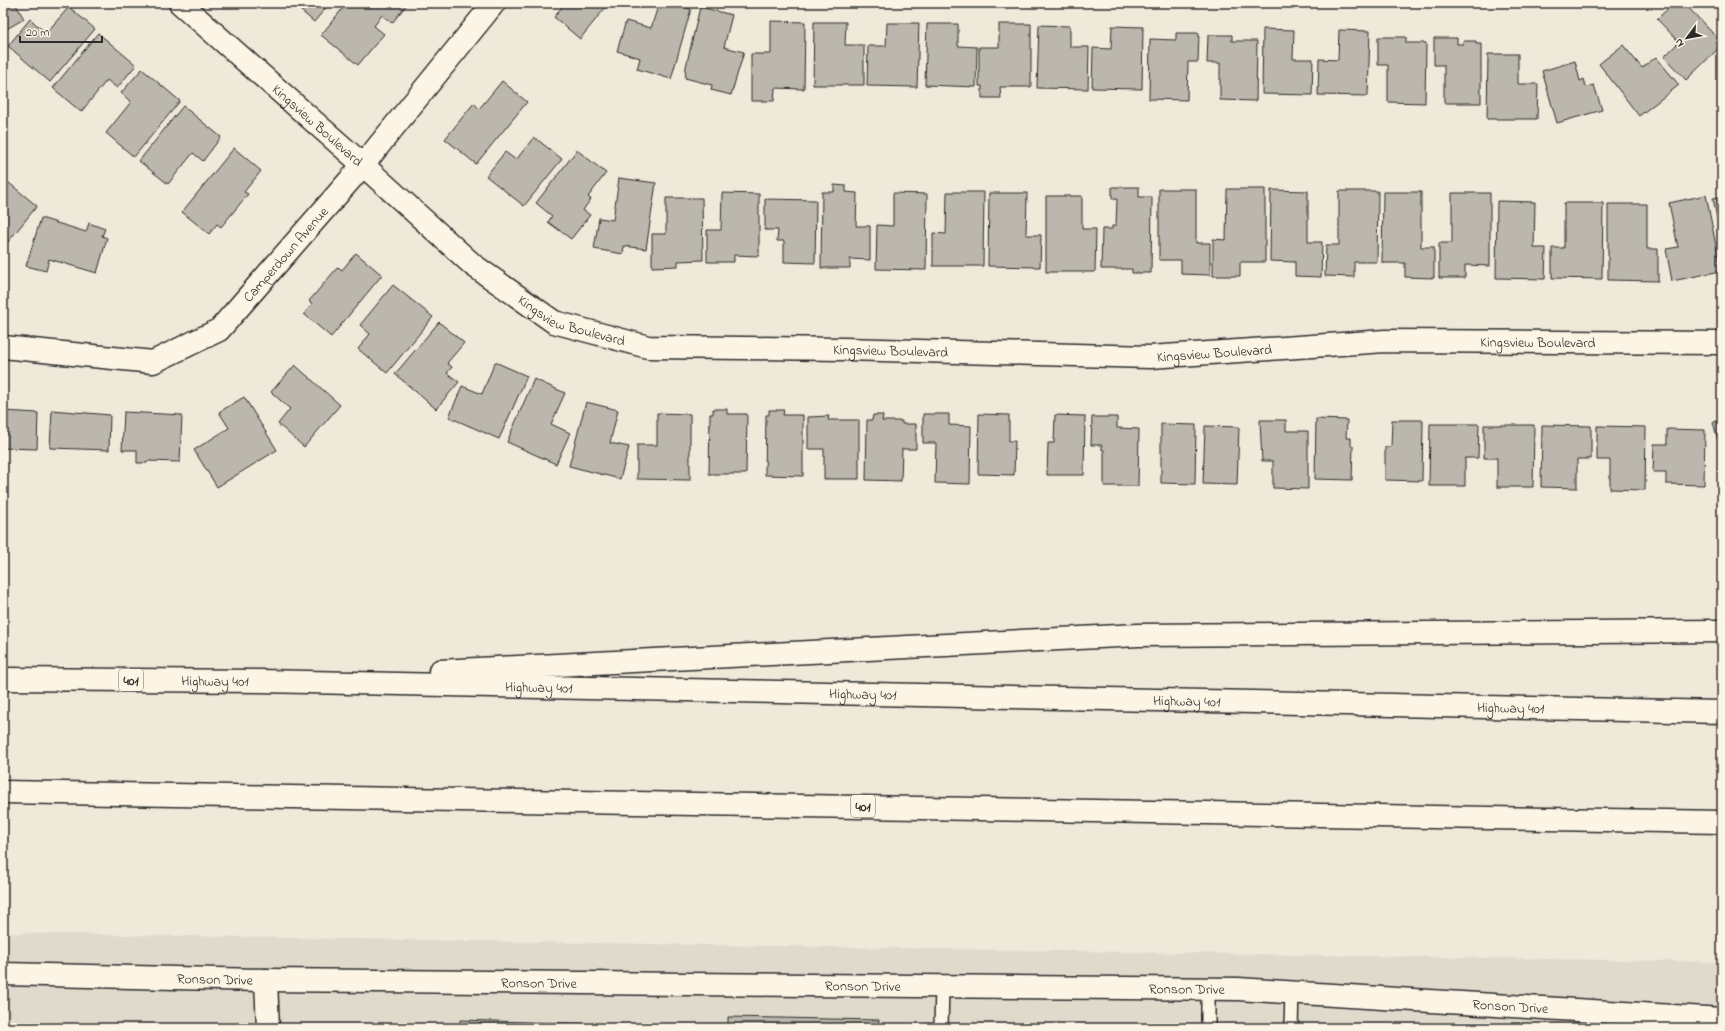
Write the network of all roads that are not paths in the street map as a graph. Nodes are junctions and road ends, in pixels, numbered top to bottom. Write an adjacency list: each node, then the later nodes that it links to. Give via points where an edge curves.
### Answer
1 (180, 3): 3 (main road, Kingsview Boulevard)
2 (494, 3): 3 (main road, Camperdown Avenue)
3 (363, 165): 4 (main road, Kingsview Boulevard, via 473,265 554,322 648,347 1150,357 1385,341); 5 (main road, Camperdown Avenue, via 219,330 153,362)
4 (1722, 343)
5 (3, 347)
6 (1722, 631): 8 (main road, via 1138,635)
7 (3, 679): 8 (main road, Highway 401 / 401)
8 (260, 681): 9 (main road, Highway 401 / 401)
9 (1722, 712)
10 (3, 792): 11 (main road, 401)
11 (1722, 822)
12 (3, 974): 13 (main road, Ronson Drive)
13 (266, 980): 14 (main road, Ronson Drive); 18 (main road)
14 (942, 986): 15 (main road, Ronson Drive); 19 (lane)
15 (1208, 988): 16 (main road, Ronson Drive); 20 (lane)
16 (1292, 992): 17 (main road, Ronson Drive); 21 (lane)
17 (1722, 1019)
18 (268, 1028)
19 (941, 1028)
20 (1208, 1028)
21 (1291, 1028)

